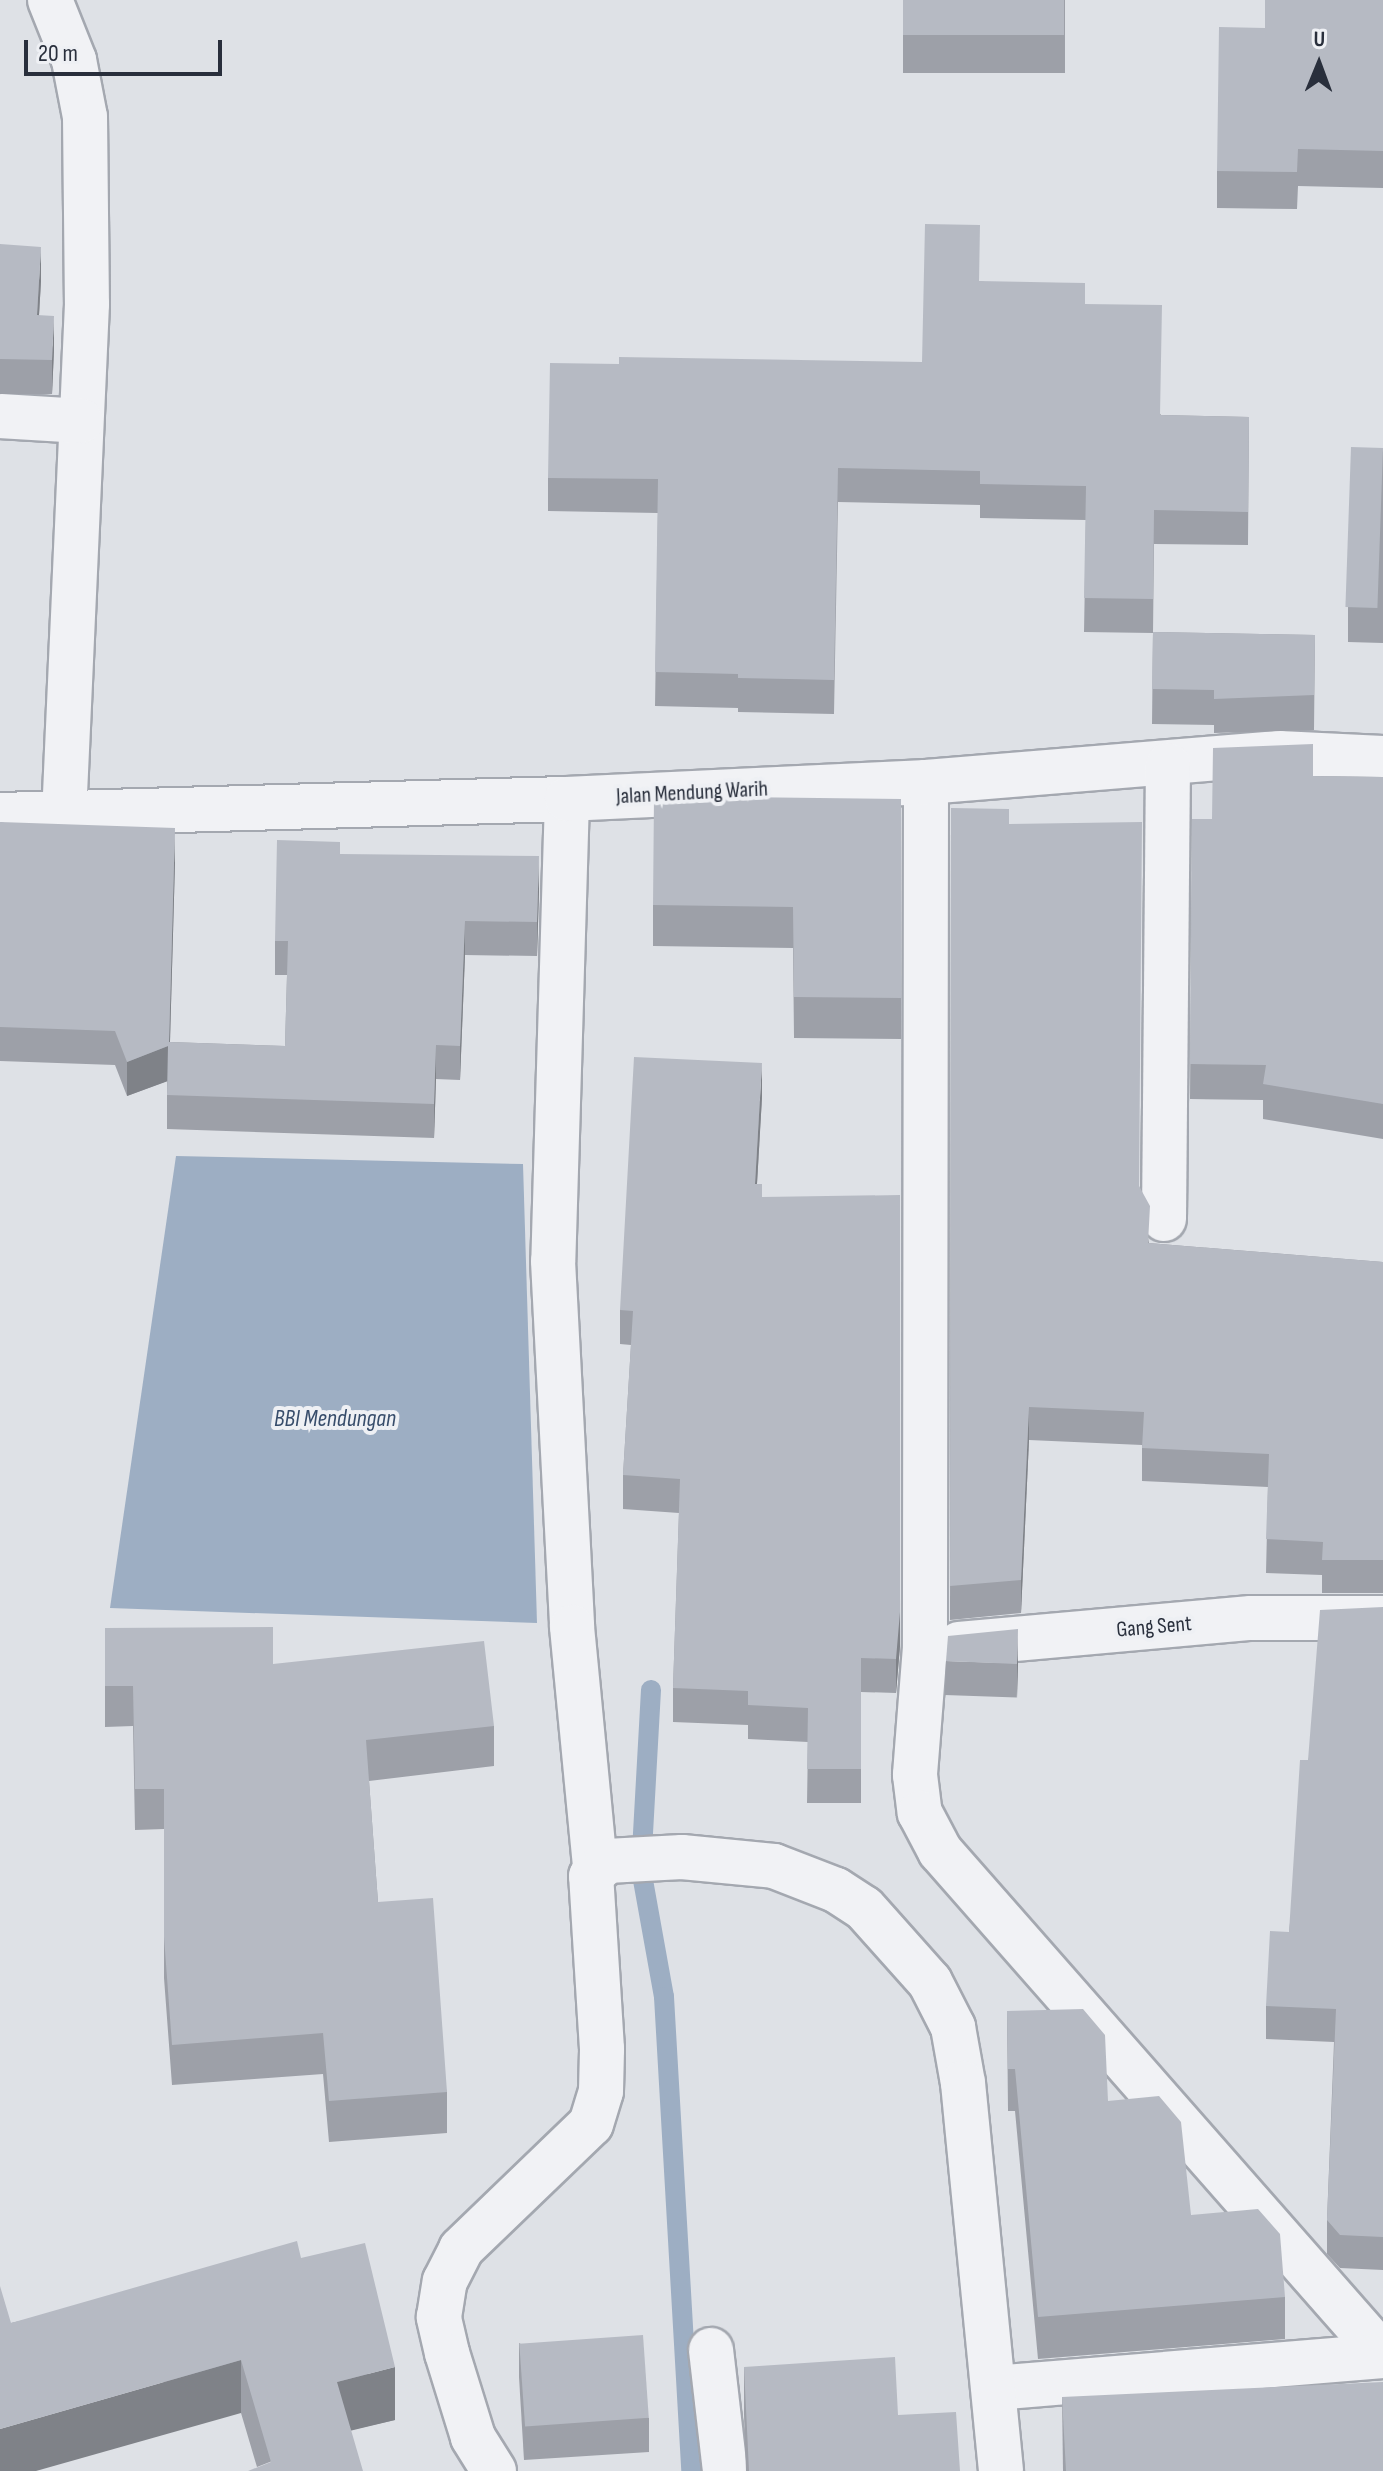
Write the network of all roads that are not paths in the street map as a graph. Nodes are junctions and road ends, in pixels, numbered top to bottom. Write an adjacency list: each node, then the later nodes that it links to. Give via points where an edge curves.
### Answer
1 (50, 0): 3 (street, via 74,60 85,117)
2 (0, 416): 3 (street)
3 (81, 421): 9 (street)
4 (1383, 758): 5 (street, Jalan Mendung Warih, via 1279,753)
5 (1168, 765): 6 (street, Jalan Mendung Warih); 10 (street)
6 (926, 782): 7 (street, Jalan Mendung Warih); 12 (street)
7 (567, 799): 9 (street, Jalan Mendung Warih); 13 (street, via 553,1261 572,1627)
8 (0, 815): 9 (street, Jalan Mendung Warih)
9 (64, 816)
10 (1164, 1219)
11 (1383, 1618): 12 (street, Gang Sent, via 1251,1618)
12 (925, 1647): 15 (street, via 915,1775 920,1813 940,1851)
13 (608, 1864): 16 (street, via 682,1857 774,1866 836,1890 864,1908 930,1982 953,2027 963,2083); 17 (street, via 591,1876 602,2049 601,2091 591,2124 572,2148 461,2249 443,2293 439,2317 447,2353 473,2437)
14 (711, 2350): 18 (street)
15 (1383, 2356): 16 (street)
16 (994, 2388): 19 (street)
17 (494, 2471)
18 (725, 2471)
19 (1001, 2471)

